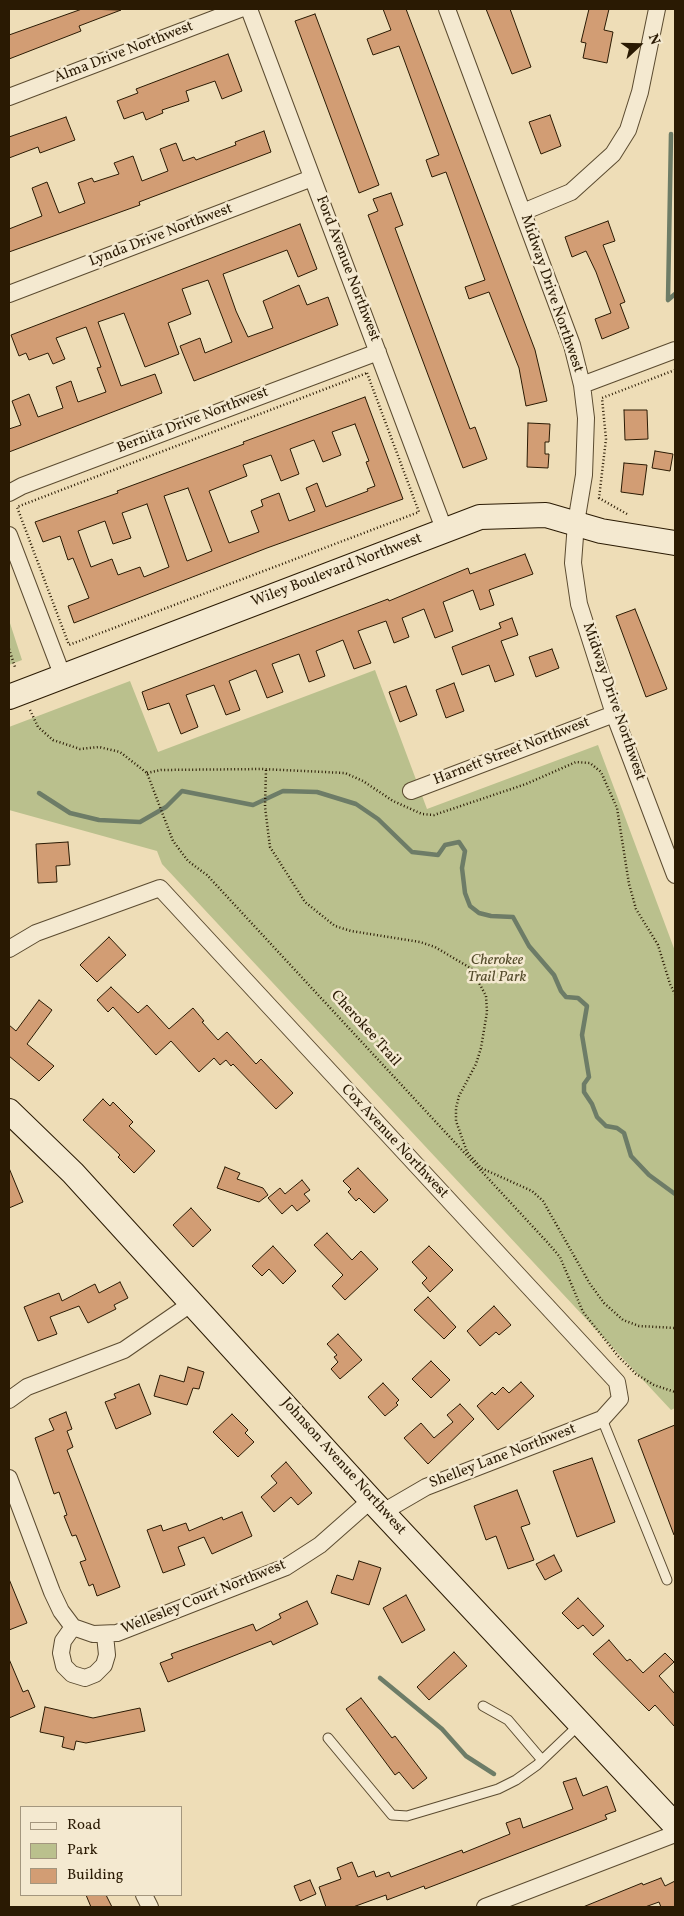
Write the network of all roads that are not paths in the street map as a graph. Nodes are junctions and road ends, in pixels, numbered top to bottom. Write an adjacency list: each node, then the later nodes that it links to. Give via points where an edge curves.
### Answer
1 (240, 9): 5 (street, Alma Drive Northwest)
2 (249, 9): 6 (street, Ford Avenue Northwest)
3 (447, 9): 7 (street, Midway Drive Northwest)
4 (657, 9): 7 (street, via 640,92 628,130 613,154 571,192)
5 (9, 97)
6 (312, 178): 8 (street, Lynda Drive Northwest); 10 (street, Ford Avenue Northwest)
7 (523, 212): 11 (street, Midway Drive Northwest, via 572,345)
8 (9, 294)
9 (675, 350): 11 (street)
10 (378, 352): 12 (street, Bernita Drive Northwest); 14 (street, Ford Avenue Northwest)
11 (582, 385): 13 (street, Midway Drive Northwest, via 586,448)
12 (9, 493)
13 (576, 523): 14 (street, Wiley Boulevard Northwest, via 546,515 515,514 480,517); 16 (street, Wiley Boulevard Northwest, via 601,531); 19 (street, Midway Drive Northwest, via 573,563 579,604)
14 (444, 529): 17 (street, Wiley Boulevard Northwest)
15 (9, 535): 17 (street)
16 (675, 544)
17 (63, 677): 18 (street, Wiley Boulevard Northwest)
18 (9, 697)
19 (614, 714): 20 (street, Harnett Street Northwest); 21 (street, Midway Drive Northwest)
20 (411, 790)
21 (675, 875)
22 (9, 950): 25 (street, Cox Avenue Northwest, via 36,933 160,888 617,1382)
23 (9, 1111): 24 (street, Johnson Avenue Northwest, via 73,1173)
24 (192, 1302): 26 (street, via 124,1350 27,1386); 29 (street, Johnson Avenue Northwest)
25 (620, 1399): 27 (street, Shelley Lane Northwest)
26 (9, 1400)
27 (602, 1419): 29 (street, Shelley Lane Northwest); 30 (lane)
28 (9, 1478): 31 (street, via 52,1592)
29 (377, 1506): 32 (street, Wellesley Court Northwest, via 286,1567 117,1633); 34 (street, Johnson Avenue Northwest)
30 (667, 1580)
31 (72, 1627): 32 (street, Wellesley Court Northwest); 32 (street, Wellesley Court Northwest, via 63,1641 64,1666 72,1674 85,1678 104,1665 107,1655)
32 (104, 1635)
33 (483, 1706): 36 (lane, via 508,1720)
34 (581, 1724): 36 (lane); 37 (street, Johnson Avenue Northwest)
35 (328, 1738): 36 (lane, via 392,1815 407,1816 498,1789)
36 (542, 1760)
37 (675, 1825)
38 (675, 1834): 39 (street)
39 (484, 1907)

